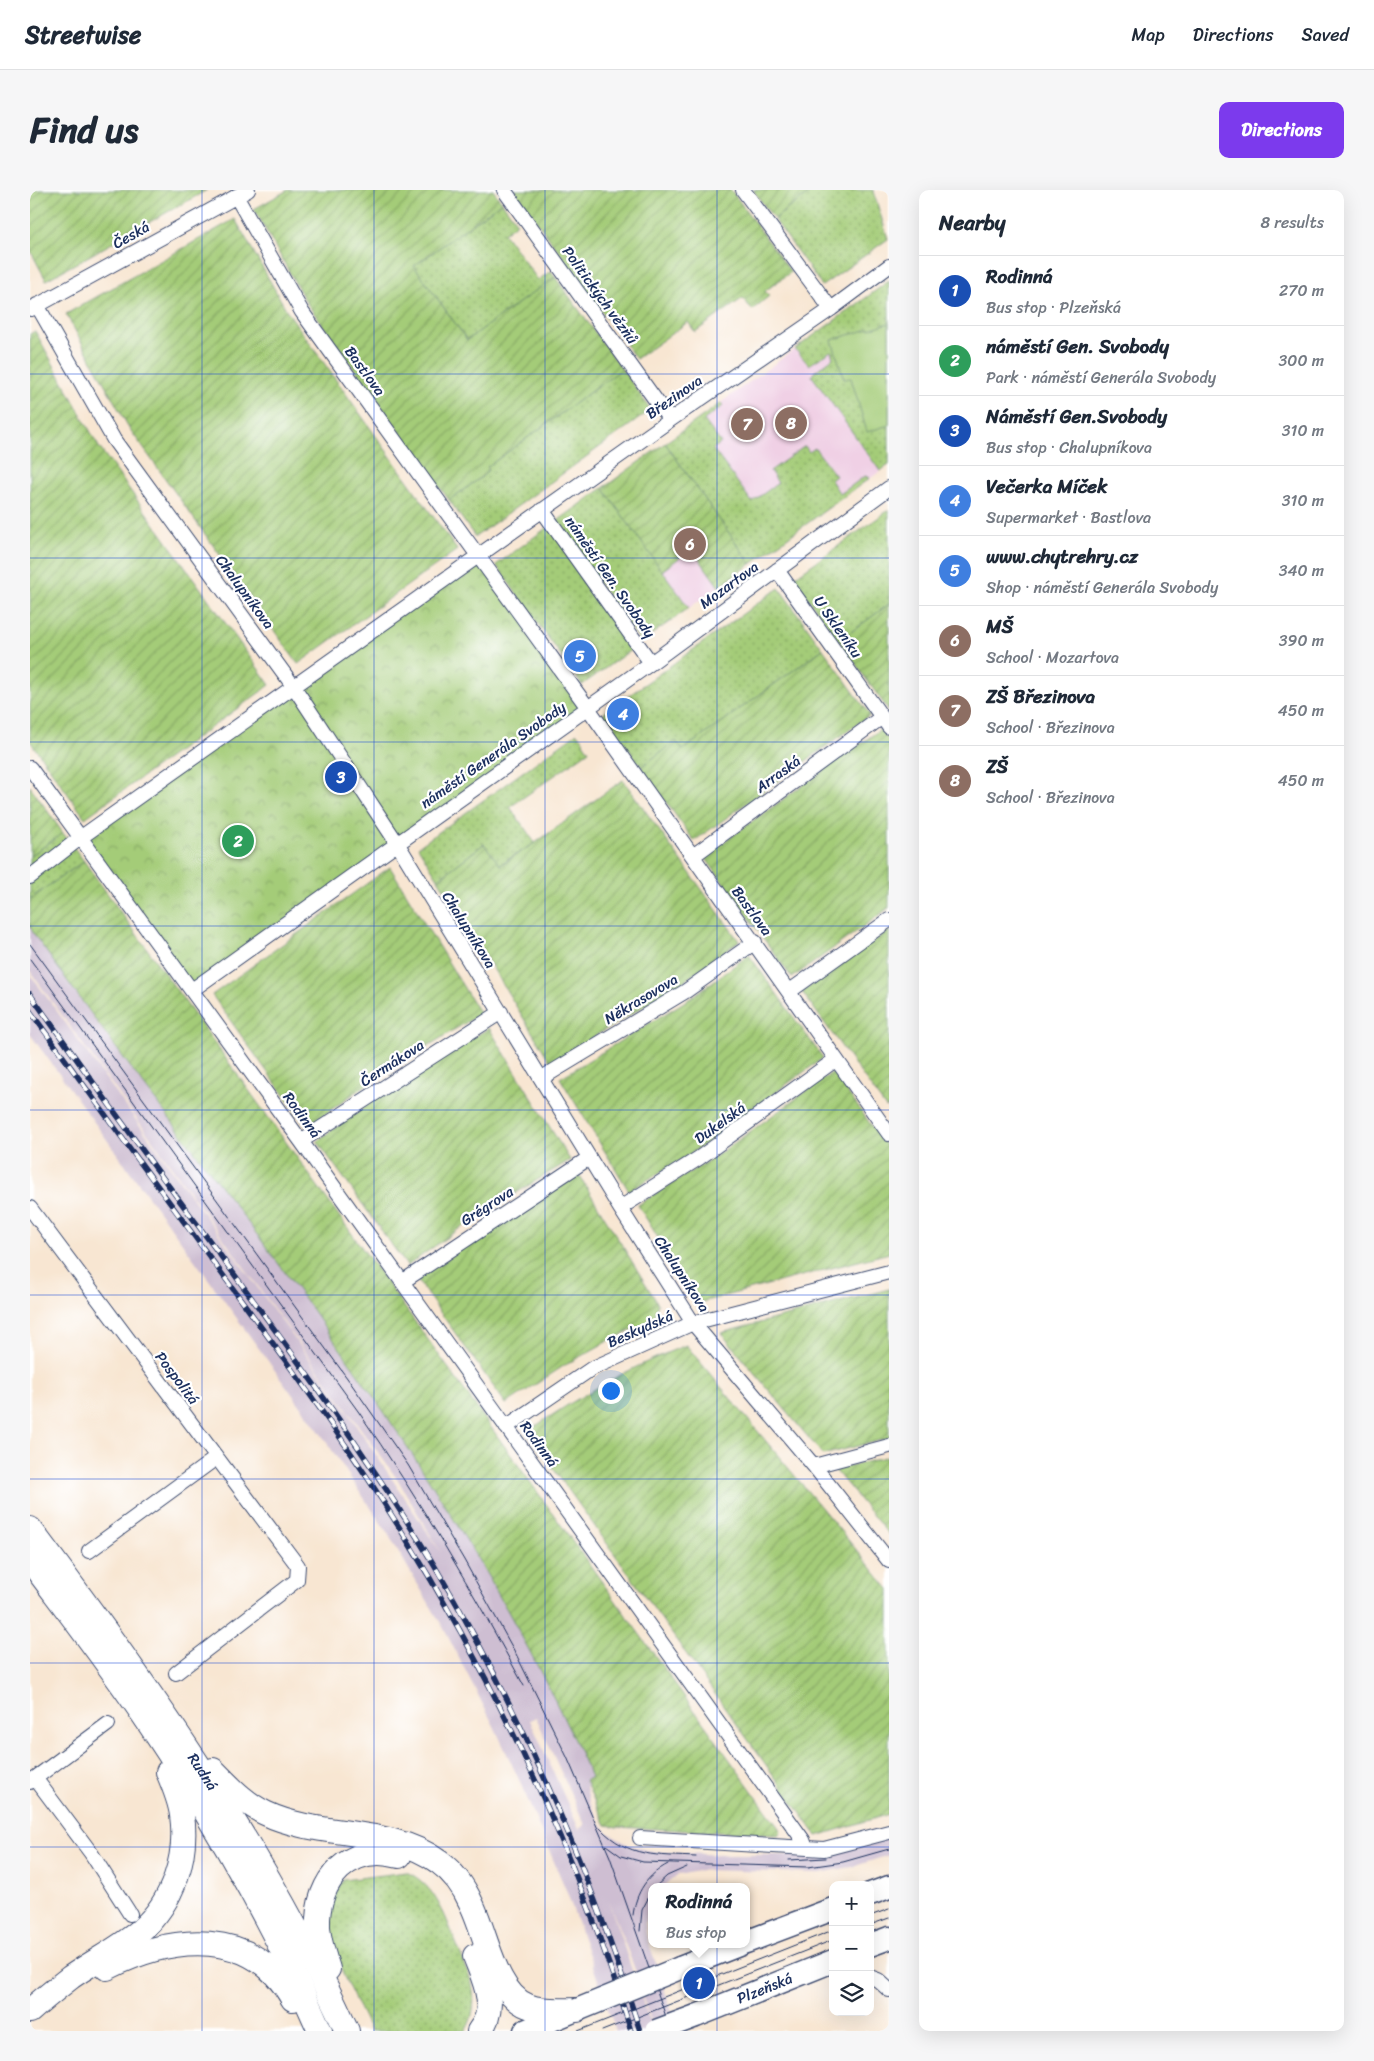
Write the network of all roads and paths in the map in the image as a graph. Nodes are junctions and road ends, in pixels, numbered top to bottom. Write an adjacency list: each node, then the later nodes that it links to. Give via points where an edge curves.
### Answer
1 (504, 190): 7 (street, Politických vězňů)
2 (743, 190): 6 (street)
3 (242, 193): 5 (street, Česká); 10 (street, Bastlova, via 302,312)
4 (889, 266): 6 (street, Březinova)
5 (34, 307): 13 (street, Chalupníkova, via 114,440)
6 (831, 309): 7 (street, Březinova)
7 (670, 420): 9 (street, Březinova)
8 (889, 488): 11 (street, Mozartova)
9 (542, 510): 10 (street, Březinova); 12 (street, náměstí Gen. Svobody)
10 (478, 557): 13 (street); 14 (street, náměstí Generála Svobody)
11 (777, 570): 12 (street, Mozartova); 15 (street, U Skleníku)
12 (651, 663): 14 (street, Mozartova)
13 (294, 687): 17 (street); 18 (street, Chalupníkova)
14 (588, 708): 18 (street, náměstí Generála Svobody); 19 (street, Bastlova)
15 (886, 722): 19 (street, Arraská)
16 (30, 768): 17 (street)
17 (80, 838): 20 (street); 23 (street)
18 (396, 843): 23 (street, náměstí Generála Svobody); 25 (street, Chalupníkova)
19 (693, 856): 22 (street, Bastlova)
20 (30, 877)
21 (889, 920): 24 (street)
22 (755, 942): 24 (street, Bastlova); 27 (street, Někrasovova, via 686,991)
23 (192, 990): 29 (street, Rodinná)
24 (790, 991): 26 (street, Bastlova)
25 (501, 1012): 27 (street, Chalupníkova); 29 (street, Čermákova)
26 (835, 1060): 28 (street, Bastlova); 32 (street, Dukelská, via 699,1158)
27 (542, 1078): 30 (street, Chalupníkova)
28 (887, 1125)
29 (301, 1141): 34 (street, Rodinná)
30 (589, 1158): 32 (street, Chalupníkova); 34 (street, Grégrova)
31 (30, 1208): 38 (street, Pospolitá)
32 (620, 1208): 35 (street, Chalupníkova)
33 (889, 1272): 35 (street, Beskydská)
34 (402, 1282): 36 (street, Rodinná)
35 (693, 1323): 36 (street, Beskydská, via 591,1369); 39 (street, Chalupníkova)
36 (506, 1427): 51 (street, Rodinná, via 798,1832)
37 (889, 1446): 39 (street)
38 (216, 1458): 41 (street); 44 (street, Pospolitá, via 298,1566 297,1580)
39 (814, 1466): 43 (street, Chalupníkova)
40 (30, 1529): 47 (highway, Rudná)
41 (89, 1551)
42 (30, 1560): 46 (highway, Rudná)
43 (889, 1561)
44 (176, 1673)
45 (108, 1724): 48 (street)
46 (151, 1726): 64 (highway, via 182,1814 181,1855 174,1884 162,1906 140,1930 120,1947 71,1977); 68 (highway, Rudná, via 216,1829 263,1912)
47 (181, 1739): 63 (highway, via 241,1798 267,1814 300,1826 399,1844 437,1860 454,1876 471,1902 501,1980 513,1997 534,2008); 65 (highway, Rudná, via 284,1904)
48 (32, 1780): 55 (street, via 91,1853)
49 (889, 1832): 51 (street, via 824,1849)
50 (640, 1838): 51 (street)
51 (806, 1848)
52 (889, 1887): 53 (main road)
53 (874, 1893)
54 (829, 1911): 57 (main road)
55 (130, 1914)
56 (889, 1938): 58 (main road)
57 (750, 1940)
58 (874, 1944)
59 (731, 1948): 63 (main road, bridge)
60 (829, 1964): 71 (main road, Plzeňská, bridge)
61 (874, 1978): 62 (street)
62 (889, 1990)
63 (577, 2010): 70 (main road)
64 (30, 2011)
65 (343, 2022): 69 (highway, via 319,1932 324,1891 335,1872 353,1859 372,1853 392,1854 429,1871 444,1887 457,1909 489,1998 488,2014)
66 (30, 2026): 67 (highway, via 66,1994 120,1962 161,1949 208,1944 243,1951 268,1966 283,1983)
67 (312, 2031)
68 (320, 2031)
69 (479, 2031)
70 (525, 2031)
71 (656, 2031)

